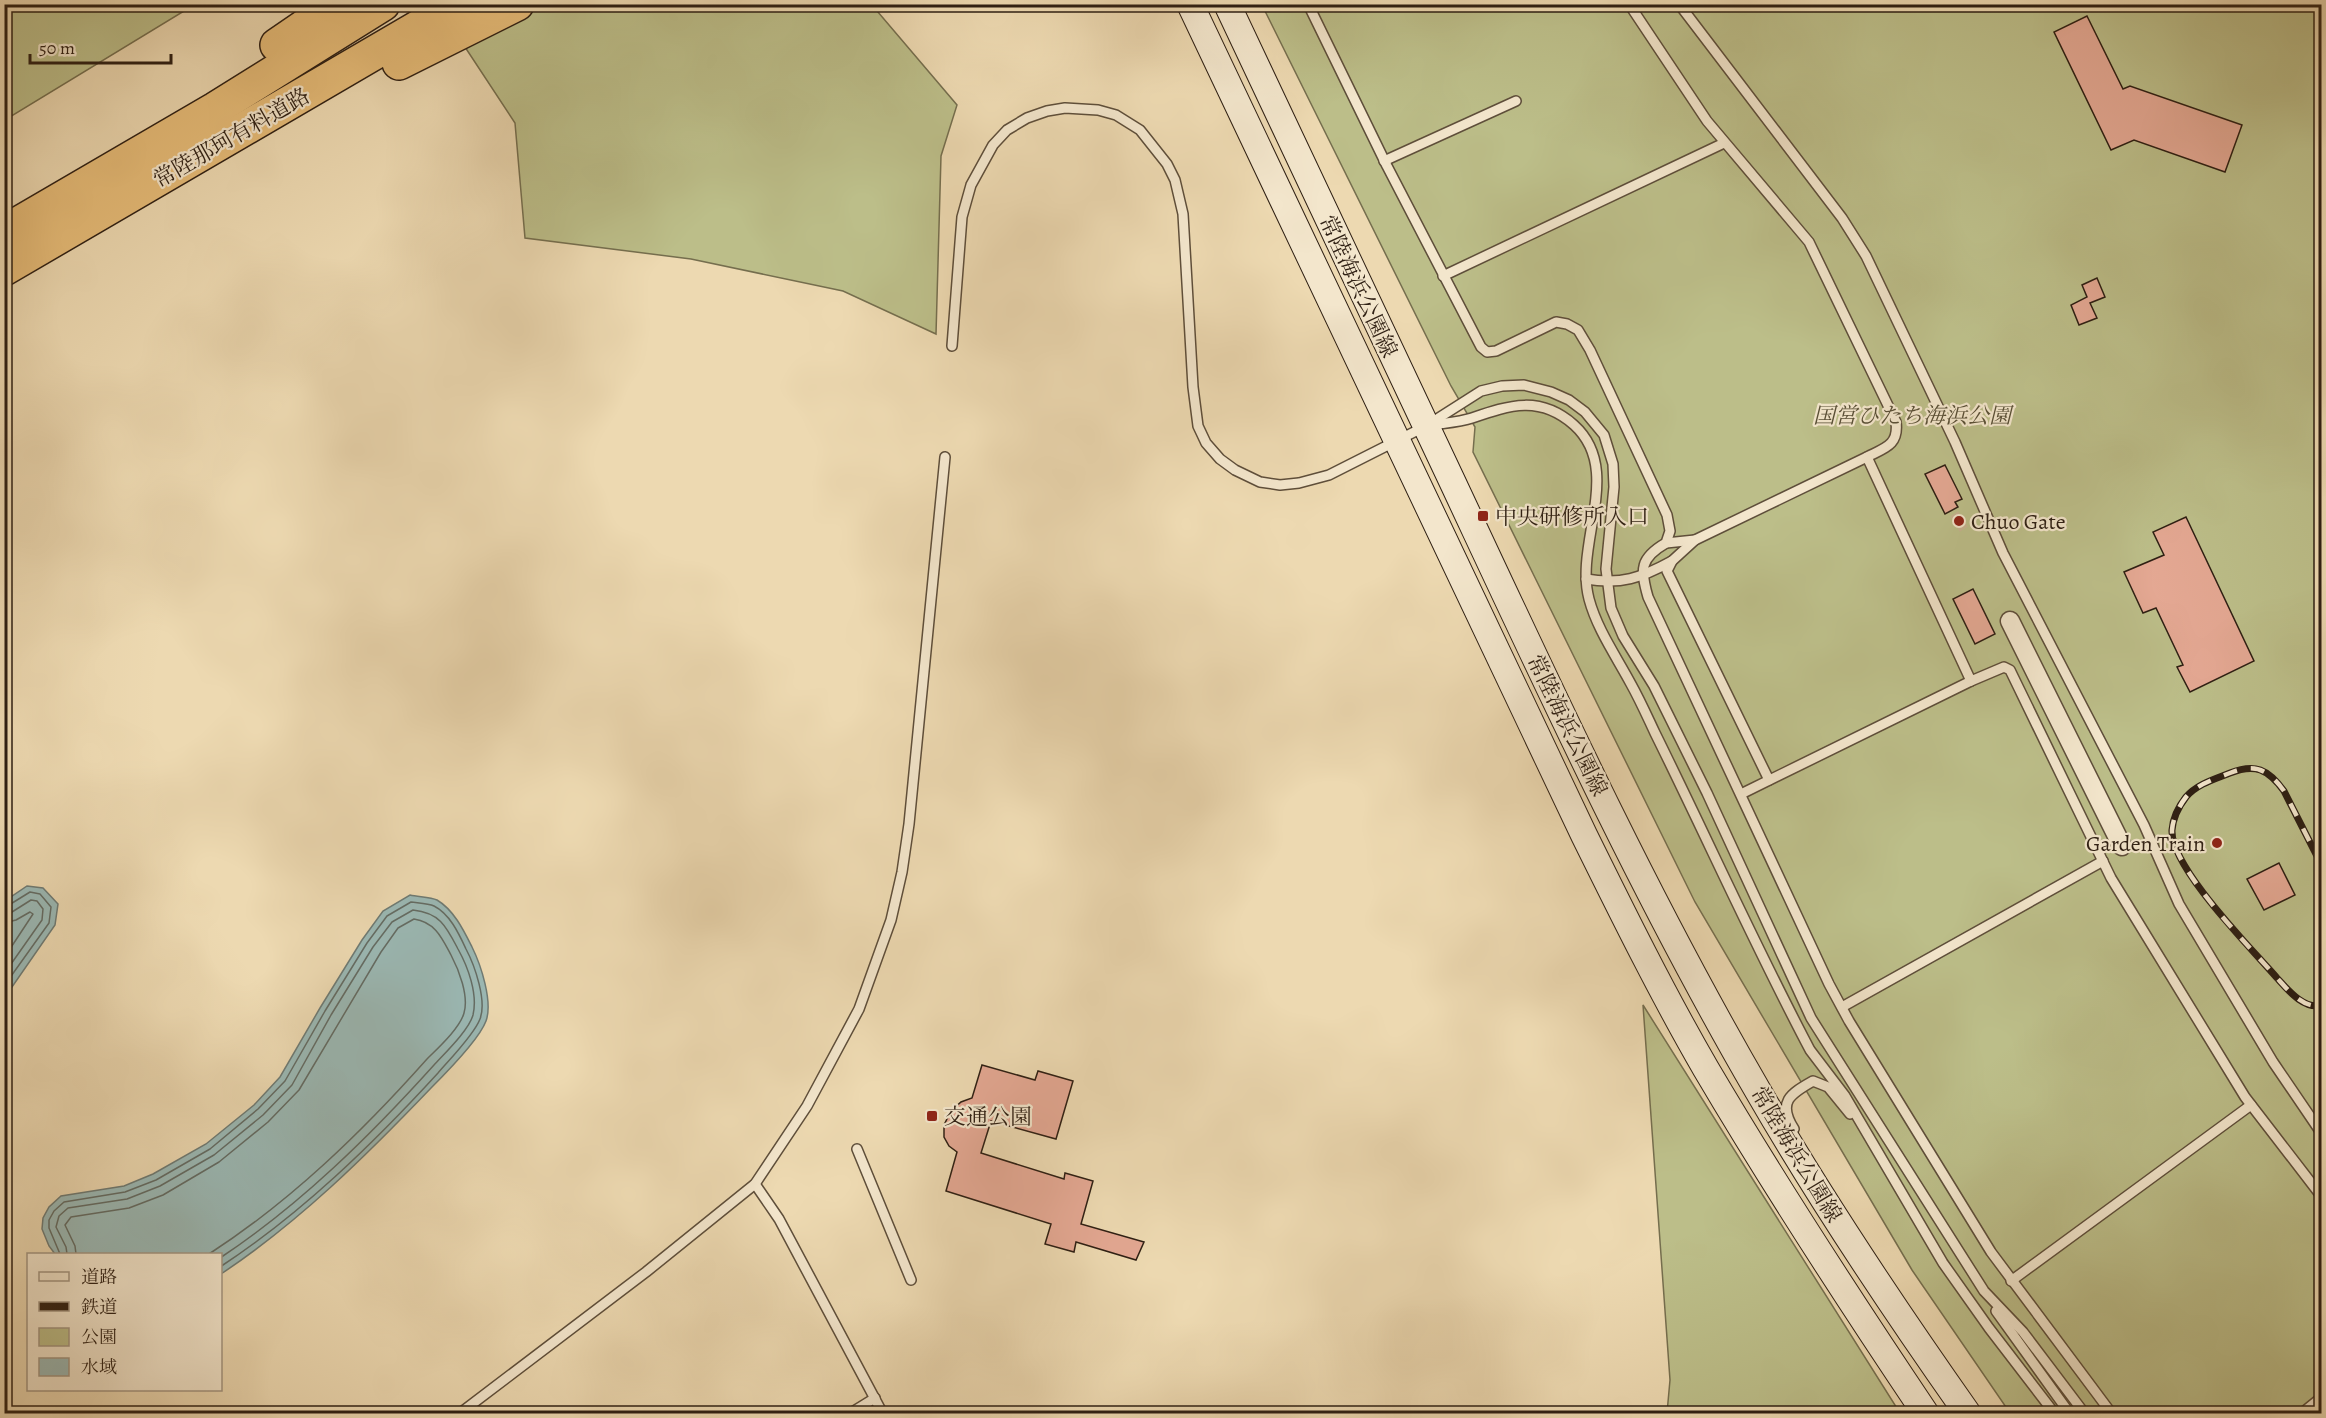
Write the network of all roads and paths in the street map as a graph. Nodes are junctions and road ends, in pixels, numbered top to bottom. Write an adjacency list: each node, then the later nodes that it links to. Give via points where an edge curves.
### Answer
1 (337, 4): 13 (highway)
2 (383, 4): 13 (highway, 常陸那珂有料道路)
3 (458, 4): 14 (highway, 常陸那珂有料道路)
4 (517, 4): 14 (highway)
5 (1190, 4): 20 (main road, 常陸海浜公園線)
6 (1227, 4): 19 (main road, 常陸海浜公園線)
7 (1308, 4): 12 (lane)
8 (1629, 4): 11 (lane)
9 (1679, 4): 37 (lane, via 1842,218 1866,256 2003,553 2144,825 2179,904 2273,1062)
10 (1516, 101): 12 (lane)
11 (1724, 143): 17 (lane); 22 (lane, via 1809,242 1896,422 1898,433 1890,446)
12 (1384, 161): 17 (lane)
13 (81, 187): 15 (highway, 常陸那珂有料道路)
14 (79, 225): 16 (highway, 常陸那珂有料道路)
15 (4, 232)
16 (4, 269)
17 (1443, 276): 24 (lane, via 1487,352 1556,322 1578,330 1667,515 1670,531)
18 (952, 346): 20 (lane, via 962,217 970,185 993,145 1007,130 1047,111 1098,110 1116,115 1140,130 1176,180 1183,214 1198,426 1220,459 1246,477 1280,485 1329,475)
19 (1426, 426): 20 (lane); 27 (lane, via 1524,405 1559,414 1575,426 1591,450 1598,478); 28 (lane, via 1481,391 1502,386 1524,385 1551,392 1585,412 1604,435 1613,464); 40 (main road, 常陸海浜公園線, via 1612,818 1734,1048)
20 (1396, 441): 51 (main road, 常陸海浜公園線, via 1584,835 1706,1068 1855,1309)
21 (945, 457): 41 (lane, via 909,824 891,920 842,1045)
22 (1867, 457): 23 (lane); 30 (lane)
23 (1695, 540): 24 (lane); 25 (lane)
24 (1666, 543): 26 (lane, via 1645,561)
25 (1672, 561): 26 (lane); 31 (lane, via 1668,576)
26 (1642, 576): 28 (lane); 32 (lane, via 1648,597)
27 (1586, 579): 28 (lane); 38 (lane, via 1598,624 1795,1021)
28 (1606, 583): 45 (lane, via 1623,636 1654,686 1811,1018)
29 (2010, 621): 33 (street)
30 (1971, 681): 31 (lane); 34 (lane, via 1995,669 2010,670)
31 (1769, 780): 32 (lane)
32 (1741, 794): 35 (lane)
33 (2122, 846)
34 (2103, 861): 35 (lane); 36 (lane)
35 (1842, 1007): 44 (lane)
36 (2252, 1106): 42 (lane); 44 (lane)
37 (2322, 1134)
38 (1869, 1137): 40 (lane, via 1828,1087 1813,1081 1787,1100 1786,1109); 53 (lane, via 1943,1263)
39 (857, 1149): 43 (lane)
40 (1803, 1151): 52 (main road, 常陸海浜公園線, via 1880,1286)
41 (755, 1184): 47 (lane, via 779,1220); 48 (lane)
42 (2322, 1197)
43 (911, 1280)
44 (2011, 1281): 56 (lane)
45 (1984, 1291): 54 (lane); 55 (lane, via 2023,1332)
46 (2322, 1397): 57 (lane)
47 (874, 1398): 49 (lane); 50 (lane)
48 (459, 1413)
49 (849, 1413)
50 (883, 1413)
51 (1926, 1413)
52 (1968, 1413)
53 (2055, 1413)
54 (2070, 1413)
55 (2085, 1413)
56 (2112, 1413)
57 (2301, 1413)

